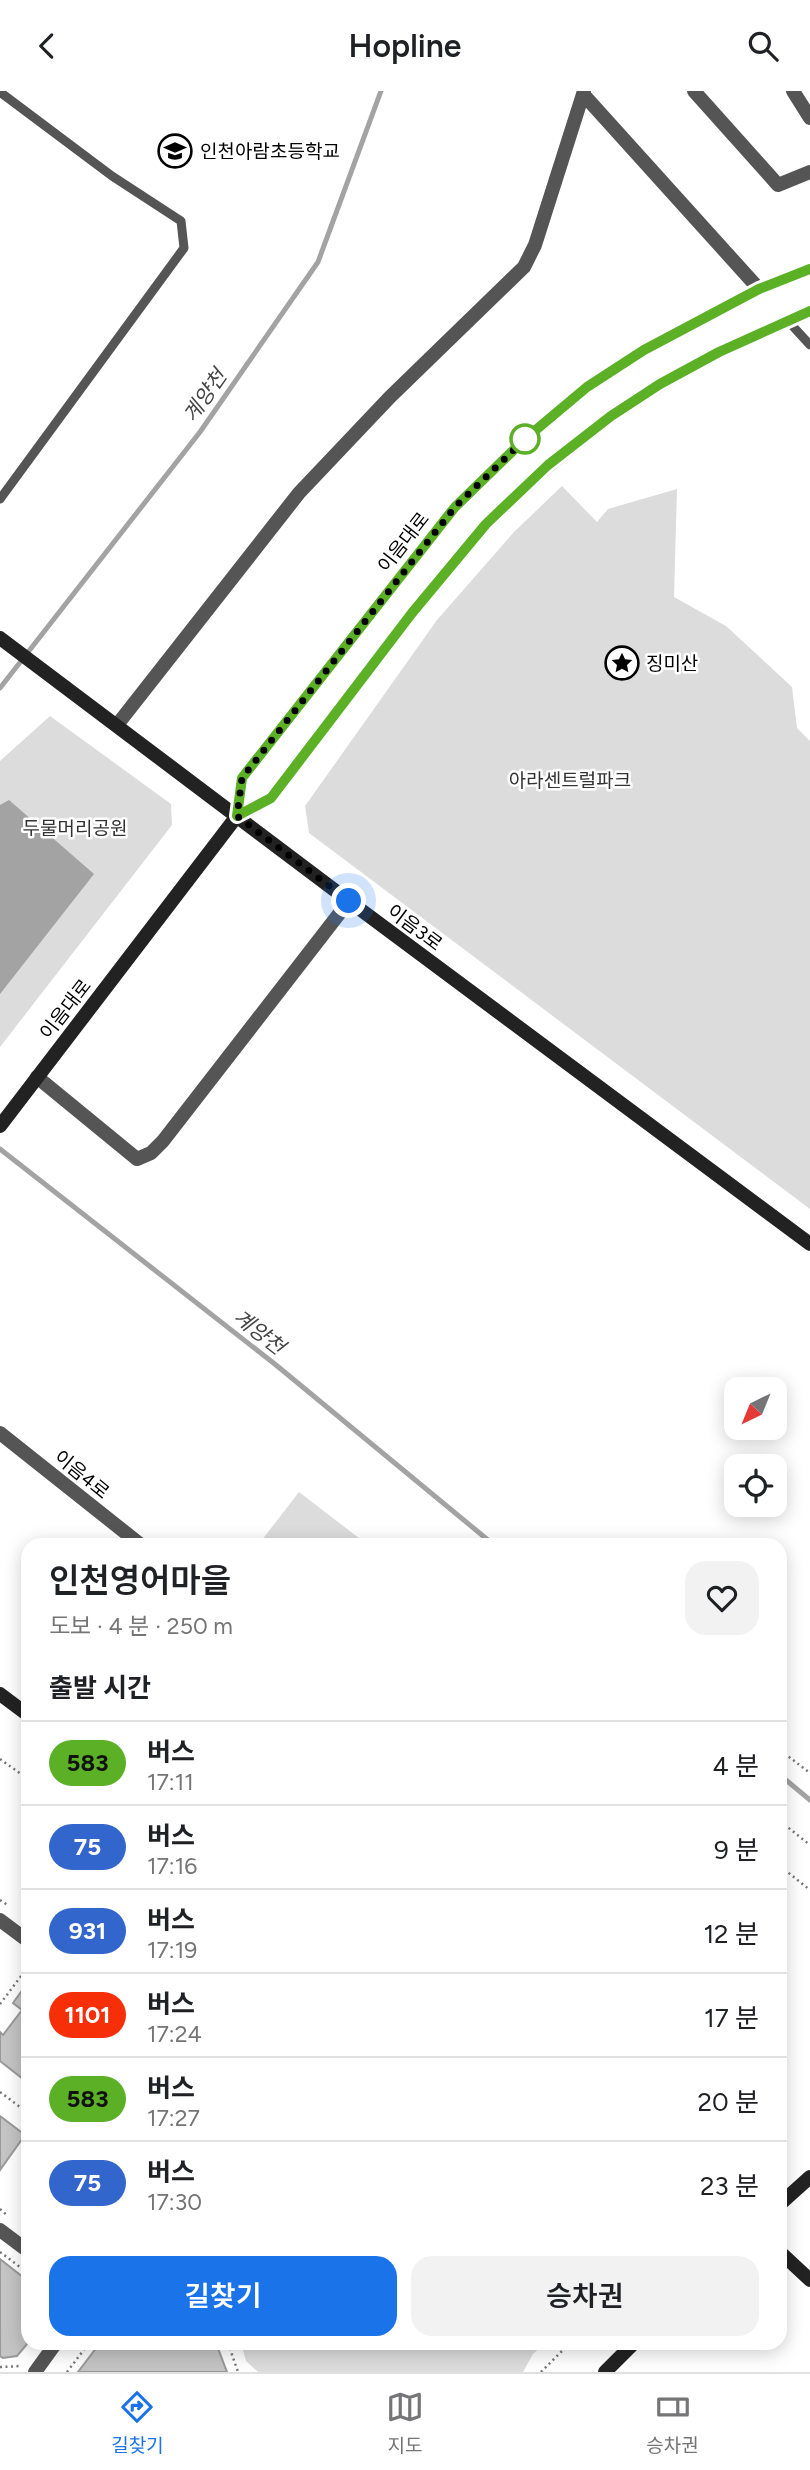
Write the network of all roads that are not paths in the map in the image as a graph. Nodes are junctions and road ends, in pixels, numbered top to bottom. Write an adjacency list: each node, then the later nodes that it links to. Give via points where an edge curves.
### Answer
1 (694, 91): 6 (street, via 778,185)
2 (0, 92): 12 (lane, via 181,221 184,248)
3 (584, 92): 8 (street); 14 (street, via 524,267 299,493)
4 (801, 96): 5 (street)
5 (810, 118)
6 (810, 172)
7 (810, 269): 8 (main road, 이음대로)
8 (759, 289): 15 (main road, 이음대로, via 644,350 587,387 455,507 242,778)
9 (810, 311): 10 (main road, 이음대로)
10 (788, 321): 11 (lane); 15 (main road, 이음대로, via 660,384 548,465 486,524 271,798)
11 (810, 345)
12 (0, 499)
13 (0, 638): 14 (main road, 이음3로)
14 (117, 725): 15 (main road, 이음3로)
15 (237, 816): 16 (main road, 이음3로); 17 (main road, 이음대로)
16 (349, 901): 17 (street, via 151,1153 136,1159); 19 (main road, 이음3로)
17 (37, 1077): 18 (main road, 이음대로)
18 (3, 1123)
19 (810, 1244)
20 (0, 1433): 21 (street, 이음4로)
21 (132, 1538)
22 (0, 1694): 23 (main road)
23 (21, 1710)
24 (0, 1920): 25 (street)
25 (21, 1936)
26 (810, 2177): 27 (main road)
27 (787, 2198)
28 (0, 2230): 29 (street)
29 (21, 2246)
30 (787, 2259): 31 (main road)
31 (810, 2280)
32 (48, 2350): 34 (street)
33 (627, 2350): 35 (main road)
34 (31, 2365)
35 (605, 2372)

